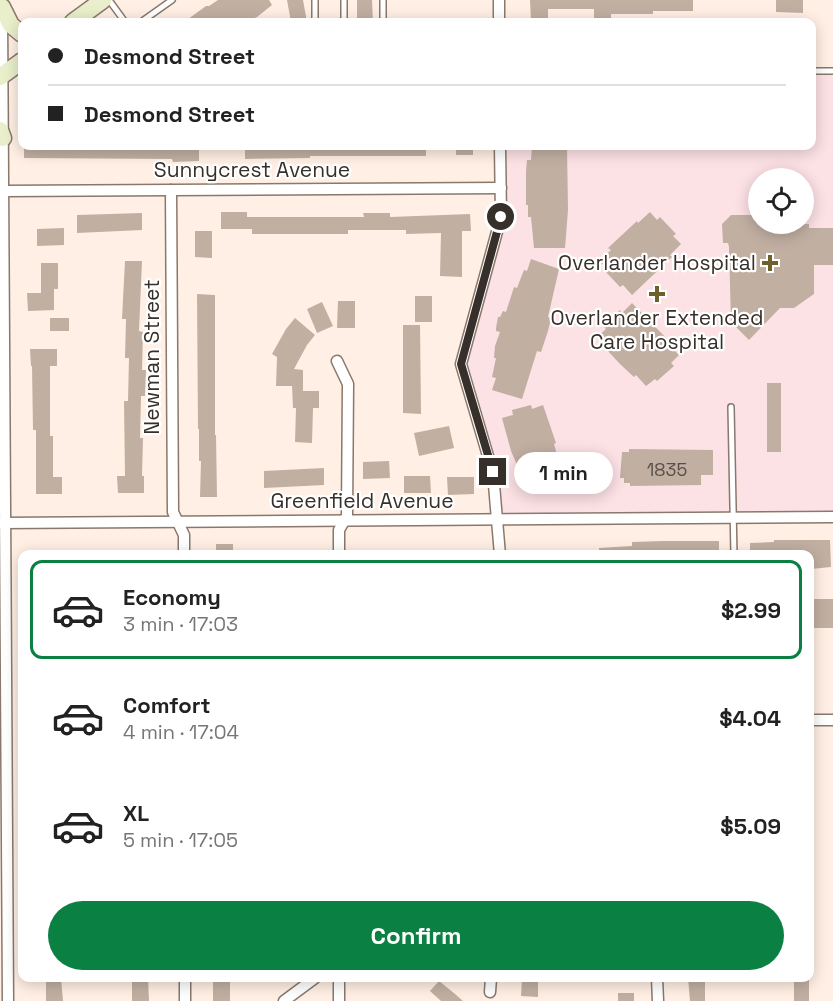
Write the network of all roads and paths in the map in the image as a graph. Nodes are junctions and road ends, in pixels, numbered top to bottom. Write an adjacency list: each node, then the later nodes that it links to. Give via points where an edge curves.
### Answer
1 (103, 0): 9 (main road)
2 (109, 0): 10 (lane)
3 (172, 0): 11 (lane)
4 (315, 0): 12 (lane)
5 (344, 0): 13 (lane)
6 (382, 0): 14 (lane)
7 (499, 0): 15 (street)
8 (2, 3): 16 (main road); 20 (street)
9 (78, 18)
10 (122, 18)
11 (147, 18)
12 (315, 18)
13 (344, 18)
14 (383, 18)
15 (499, 18)
16 (18, 30)
17 (18, 64): 20 (main road)
18 (816, 71): 19 (lane)
19 (833, 71)
20 (1, 76): 21 (street)
21 (2, 134): 23 (street)
22 (500, 150): 24 (street)
23 (2, 166): 26 (street)
24 (501, 188): 25 (street, Sunnycrest Avenue); 33 (street, via 501,217 461,364 493,472)
25 (171, 190): 26 (street, Sunnycrest Avenue); 35 (street, Newman Street, via 172,512)
26 (4, 191): 27 (street)
27 (2, 289): 29 (street)
28 (337, 361): 34 (street, via 348,384)
29 (3, 367): 36 (street)
30 (731, 407): 31 (lane)
31 (733, 517): 32 (street, Greenfield Avenue); 33 (street, Greenfield Avenue); 40 (lane)
32 (833, 517)
33 (497, 520): 34 (street, Greenfield Avenue); 39 (street)
34 (344, 521): 35 (street, Greenfield Avenue); 38 (street, via 339,530)
35 (177, 522): 36 (street, Greenfield Avenue); 37 (street, Newman Street, via 184,535)
36 (3, 523): 41 (street)
37 (184, 550)
38 (339, 550)
39 (500, 550)
40 (734, 550)
41 (4, 684): 50 (street)
42 (814, 720): 43 (street)
43 (833, 720)
44 (184, 982): 51 (street)
45 (310, 982): 52 (street)
46 (339, 982): 53 (street)
47 (491, 982): 49 (street)
48 (657, 982): 54 (street)
49 (490, 992)
50 (8, 1001)
51 (185, 1001)
52 (284, 1001)
53 (339, 1001)
54 (658, 1001)

